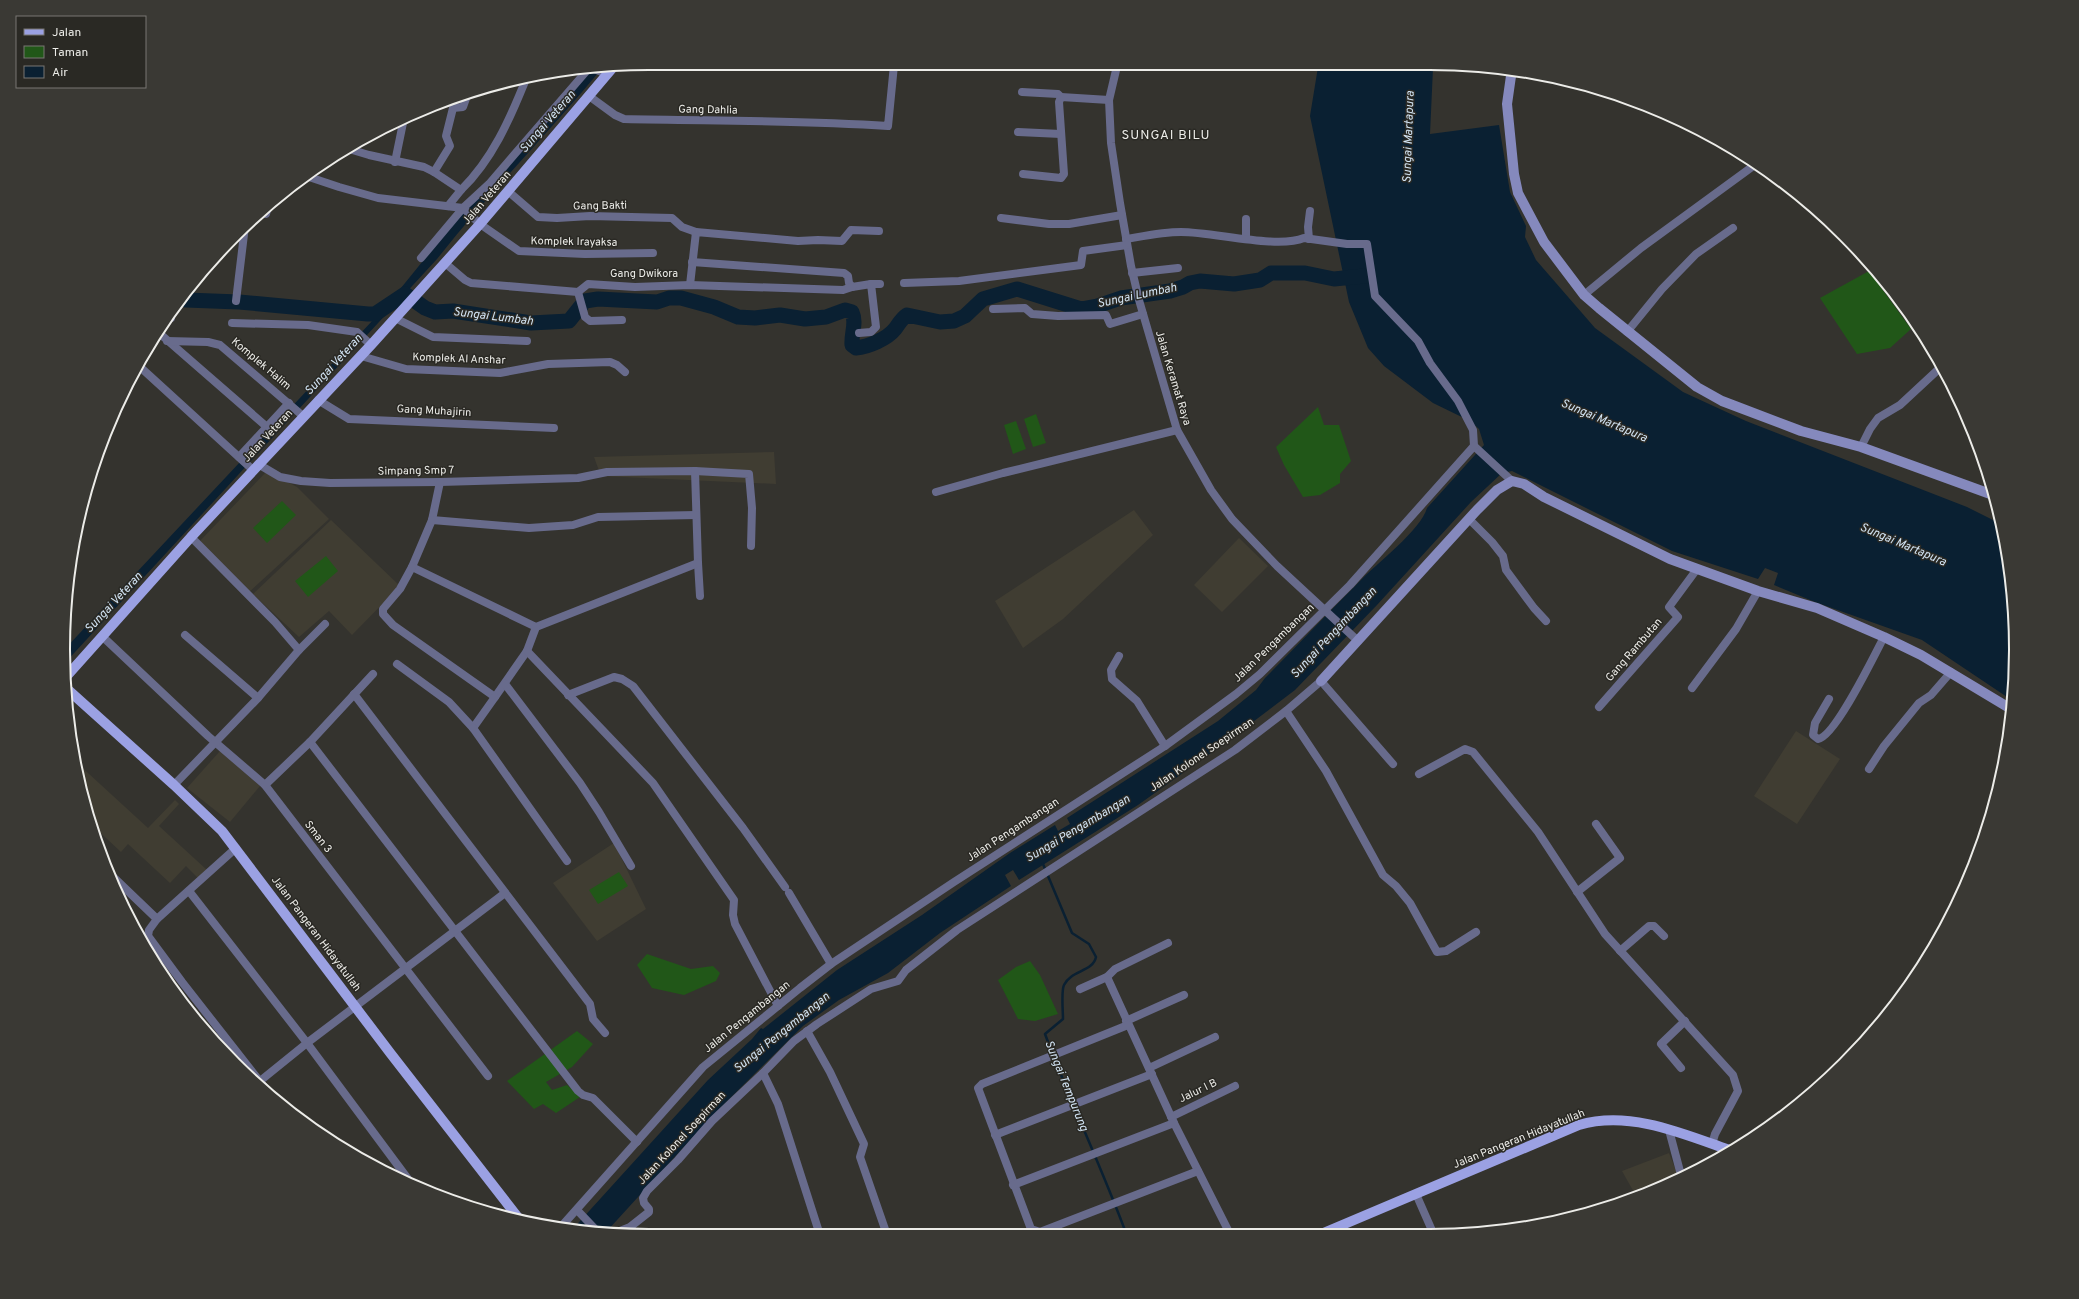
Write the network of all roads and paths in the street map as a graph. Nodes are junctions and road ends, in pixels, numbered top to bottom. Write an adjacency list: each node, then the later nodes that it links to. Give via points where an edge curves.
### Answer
1 (894, 70): 8 (street, Gang Dahlia, via 888,126 835,122 624,119)
2 (1116, 70): 11 (street, Jalan Keramat Raya)
3 (590, 73): 24 (street)
4 (593, 73): 8 (main road, Jalan Veteran)
5 (1511, 76): 49 (street, via 1507,104 1515,184 1544,242)
6 (524, 84): 21 (street, via 490,154 478,173)
7 (1022, 92): 9 (street, via 1058,94)
8 (589, 96): 22 (main road, Jalan Veteran)
9 (1061, 97): 11 (street); 14 (street)
10 (465, 100): 18 (street, via 463,107 453,108 446,136 450,146)
11 (1109, 100): 26 (street, Jalan Keramat Raya, via 1111,143)
12 (402, 126): 16 (street)
13 (1018, 132): 14 (street)
14 (1061, 134): 19 (street, via 1064,172 1061,178)
15 (356, 151): 16 (street)
16 (395, 162): 18 (street, via 424,167)
17 (1751, 168): 49 (street, via 1641,248)
18 (434, 172): 21 (street)
19 (1023, 174)
20 (313, 178): 23 (street, via 378,198)
21 (461, 190): 23 (street)
22 (509, 192): 29 (main road, Jalan Veteran); 31 (street, Gang Bakti, via 538,217 672,218 682,227)
23 (448, 206): 24 (street)
24 (464, 209): 29 (street, Komplek Irayaksa); 38 (street)
25 (1310, 211): 35 (street)
26 (1122, 215): 27 (street, via 1069,224); 36 (street, Jalan Keramat Raya)
27 (1001, 218)
28 (1246, 219): 34 (street)
29 (478, 222): 37 (street, Komplek Irayaksa, via 519,251); 40 (main road, Jalan Veteran)
30 (1733, 228): 56 (street, via 1696,254 1662,289)
31 (696, 232): 32 (street, Gang Bakti, via 791,241 842,242 851,230); 39 (street)
32 (880, 232)
33 (244, 236): 50 (street)
34 (1246, 238): 35 (street, via 1274,242 1298,242 1304,238); 36 (street, via 1182,232)
35 (1309, 239): 73 (street, via 1367,244 1375,296 1418,341 1430,363 1458,401 1473,430)
36 (1127, 242): 42 (street, Jalan Keramat Raya); 43 (street, via 1083,251 1081,264 959,281)
37 (653, 253)
38 (421, 258)
39 (692, 262): 46 (street); 47 (street, via 844,273)
40 (445, 263): 48 (street, Gang Dwikora, via 471,283); 53 (main road, Jalan Veteran)
41 (1178, 268): 42 (street)
42 (1132, 272): 52 (street, Jalan Keramat Raya)
43 (904, 282)
44 (872, 284): 45 (street, Gang Dwikora); 47 (street, Gang Dwikora); 57 (street, via 876,327 871,332)
45 (880, 284)
46 (690, 285): 47 (street, Gang Dwikora, via 843,290); 48 (street, Gang Dwikora, via 635,287 588,284)
47 (852, 286)
48 (579, 294): 54 (street, via 585,317 590,321)
49 (1584, 295): 56 (street)
50 (236, 301)
51 (993, 309): 52 (street, via 1025,308 1032,314 1106,314 1110,324)
52 (1143, 314): 71 (street, Jalan Keramat Raya)
53 (395, 318): 60 (street, via 433,337); 61 (main road, Jalan Veteran)
54 (622, 320)
55 (232, 323): 61 (street, via 308,325 357,332)
56 (1627, 332): 72 (street, via 1697,387 1722,401 1794,429)
57 (858, 333)
58 (163, 337): 59 (street)
59 (167, 341): 67 (street, Komplek Halim, via 208,342 220,345); 69 (street)
60 (528, 341)
61 (369, 343): 62 (main road, Jalan Veteran)
62 (361, 356): 65 (street, Komplek Al Anshar, via 416,370 500,373 548,364 610,362 617,364); 66 (main road, Jalan Veteran)
63 (143, 369): 74 (street, Simpang Smp 7)
64 (1937, 371): 72 (street, via 1900,405 1878,418)
65 (625, 372)
66 (318, 400): 68 (main road, Jalan Veteran); 70 (street, Gang Muhajirin, via 349,419)
67 (290, 404): 68 (street, Komplek Halim); 69 (street)
68 (301, 414): 75 (main road, Jalan Veteran)
69 (267, 427): 74 (street)
70 (554, 428)
71 (1177, 430): 79 (street); 91 (street, Jalan Keramat Raya, via 1211,490 1232,519)
72 (1861, 447): 80 (street)
73 (1475, 448): 77 (street); 91 (street, Jalan Pengambangan)
74 (240, 458): 75 (street, Simpang Smp 7)
75 (253, 466): 78 (street, Simpang Smp 7, via 301,481); 84 (main road, Jalan Veteran)
76 (695, 471): 78 (street, Simpang Smp 7, via 607,472 578,478); 81 (street); 85 (street, Simpang Smp 7, via 749,474 752,508)
77 (1512, 481): 82 (street, Jalan Kolonel Soepirman, via 1496,490); 88 (street, via 1524,484 1544,497 1627,539)
78 (440, 482): 83 (street)
79 (936, 492)
80 (1987, 494)
81 (696, 515): 83 (street, via 598,517 572,525 528,528); 86 (street)
82 (1469, 519): 92 (street, via 1504,556 1506,570); 98 (street, Jalan Kolonel Soepirman)
83 (432, 520): 87 (street)
84 (191, 537): 97 (main road, Jalan Veteran); 99 (street)
85 (751, 546)
86 (698, 563): 90 (street); 94 (street)
87 (412, 567): 94 (street); 112 (street, via 400,589 383,609 383,614 393,625)
88 (1697, 569): 89 (street); 116 (street, Gang Rambutan, via 1669,607 1678,617)
89 (1758, 591): 96 (street, via 1817,608); 108 (street, via 1736,629)
90 (700, 596)
91 (1325, 611): 98 (street, Jalan Keramat Raya); 121 (street, Jalan Pengambangan, via 1260,674)
92 (1546, 621)
93 (325, 624): 99 (street)
94 (536, 627): 100 (street)
95 (185, 635): 113 (street)
96 (1884, 636): 104 (street); 114 (street, via 1842,714 1826,735 1818,739 1813,735 1813,729)
97 (103, 637): 103 (main road, Jalan Veteran); 120 (street, Sman 3)
98 (1355, 638): 106 (street, Jalan Kolonel Soepirman)
99 (299, 650): 113 (street)
100 (527, 651): 107 (street); 111 (street)
101 (1119, 656): 121 (street, via 1111,670 1112,679 1137,701)
102 (397, 664): 118 (street, via 449,702)
103 (71, 672)
104 (1952, 672): 115 (street); 123 (street, via 1931,695 1918,703)
105 (373, 674): 110 (street)
106 (1321, 681): 117 (street, Jalan Kolonel Soepirman); 122 (street)
107 (506, 684): 112 (street); 130 (street, via 580,783)
108 (1692, 688)
109 (72, 693): 125 (main road, Jalan Pangeran Hidayatullah)
110 (354, 694): 119 (street); 134 (street)
111 (568, 695): 141 (street, via 614,677 633,686 743,828 787,890); 147 (street, via 653,783 734,900 732,914 735,924)
112 (495, 697): 118 (street)
113 (258, 698): 120 (street)
114 (1828, 699)
115 (2006, 706)
116 (1598, 707)
117 (1286, 712): 137 (street, via 1316,754 1383,875 1396,886 1410,904 1437,952 1446,951); 150 (street, Jalan Kolonel Soepirman, via 1235,750 957,930 906,970 898,981 870,989)
118 (473, 728): 129 (street)
119 (310, 742): 126 (street); 136 (street)
120 (216, 743): 125 (street); 126 (street, Sman 3)
121 (1165, 746): 141 (street, Jalan Pengambangan, via 1067,807)
122 (1393, 764)
123 (1869, 769)
124 (1419, 774): 133 (street, via 1465,749 1470,749 1534,826)
125 (174, 784): 128 (main road, Jalan Pangeran Hidayatullah)
126 (265, 785): 142 (street, Sman 3)
127 (1596, 824): 133 (street, via 1620,858)
128 (236, 848): 132 (street); 146 (main road, Jalan Pangeran Hidayatullah)
129 (567, 861)
130 (630, 866)
131 (119, 883): 135 (street)
132 (189, 891): 135 (street); 153 (street)
133 (1577, 892): 140 (street, via 1597,924)
134 (505, 893): 136 (street); 151 (street, via 590,1004 593,1019)
135 (157, 919): 155 (street, via 148,936)
136 (455, 931): 142 (street); 164 (street, via 578,1091 593,1098)
137 (1476, 932)
138 (1664, 936): 140 (street, via 1654,926 1649,926)
139 (1168, 943): 143 (street, via 1115,969)
140 (1620, 951): 148 (street)
141 (831, 964): 147 (street, Jalan Pengambangan)
142 (405, 968): 146 (street); 158 (street, Sman 3)
143 (1107, 978): 144 (street); 149 (street)
144 (1080, 989)
145 (1184, 995): 149 (street)
146 (356, 1006): 153 (street); 172 (main road, Jalan Pangeran Hidayatullah)
147 (778, 1006): 164 (street, Jalan Pengambangan, via 703,1067)
148 (1685, 1021): 154 (street, via 1661,1044); 165 (street, via 1733,1075 1737,1084 1738,1091)
149 (1127, 1023): 156 (street); 163 (street, via 979,1086 978,1092)
150 (807, 1031): 157 (street, Jalan Kolonel Soepirman); 178 (street, via 830,1072 864,1144 860,1157)
151 (605, 1033)
152 (1215, 1037): 156 (street)
153 (307, 1043): 159 (street); 169 (street)
154 (1681, 1068)
155 (251, 1070)
156 (1151, 1071): 161 (street); 163 (street, via 1079,1103)
157 (763, 1073): 176 (street, Jalan Kolonel Soepirman, via 712,1121 647,1191 643,1198 649,1212 637,1223); 177 (street, via 778,1104)
158 (488, 1076)
159 (262, 1080)
160 (1235, 1086): 161 (street, Jalur I B)
161 (1173, 1120): 167 (street); 170 (street, Jalur I B)
162 (1669, 1130): 165 (main road, Jalan Pangeran Hidayatullah); 168 (street); 171 (main road, Jalan Pangeran Hidayatullah, via 1624,1120 1604,1119 1588,1122)
163 (994, 1135): 170 (street)
164 (637, 1142): 173 (street, Jalan Pengambangan)
165 (1712, 1144): 166 (main road, Jalan Pangeran Hidayatullah)
166 (1724, 1148)
167 (1198, 1170): 180 (street); 181 (street)
168 (1680, 1172)
169 (404, 1174)
170 (1013, 1185): 179 (street)
171 (1416, 1194): 182 (main road, Jalan Pangeran Hidayatullah); 183 (street)
172 (514, 1213)
173 (580, 1213): 174 (street, Jalan Pengambangan); 175 (street)
174 (567, 1223)
175 (592, 1226)
176 (626, 1228)
177 (818, 1229)
178 (885, 1229)
179 (1032, 1229)
180 (1045, 1229)
181 (1228, 1229)
182 (1333, 1229)
183 (1431, 1229)

